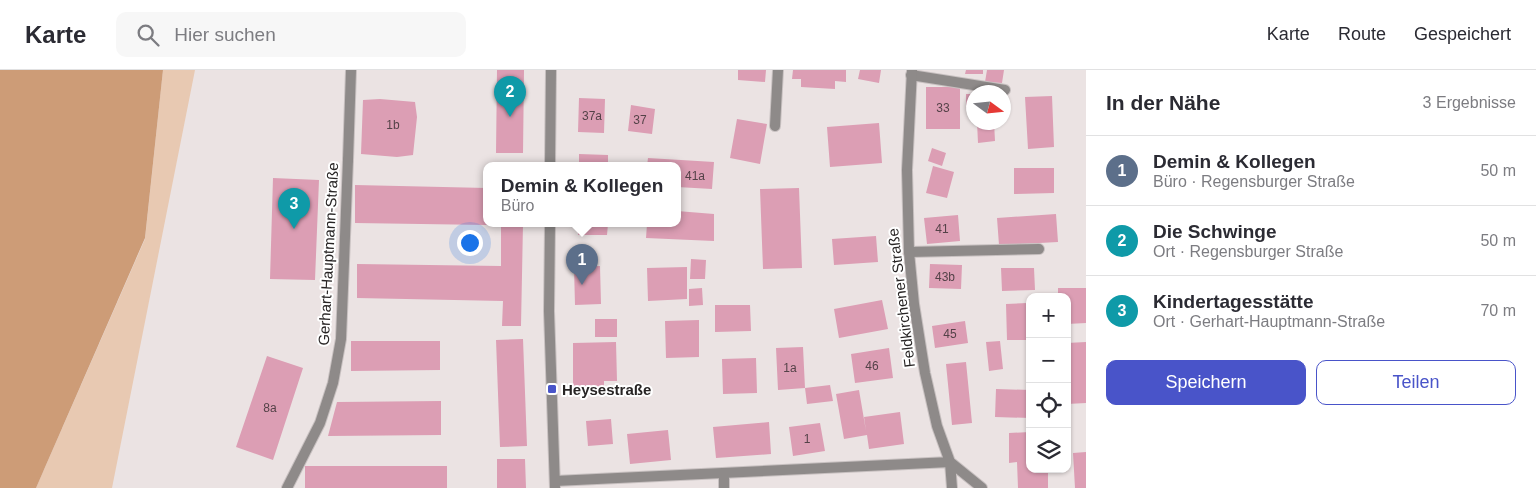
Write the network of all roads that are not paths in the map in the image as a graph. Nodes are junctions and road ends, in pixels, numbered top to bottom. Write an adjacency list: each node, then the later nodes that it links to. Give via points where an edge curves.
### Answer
1 (351, 70): 14 (street, Gerhart-Hauptmann-Straße, via 341,339 334,383 320,423)
2 (551, 70): 7 (street)
3 (778, 70): 6 (street)
4 (911, 72): 5 (street); 10 (street, Feldkirchener Straße, via 907,170)
5 (979, 85)
6 (775, 126)
7 (550, 162)
8 (550, 227): 13 (street)
9 (1039, 249): 10 (street)
10 (909, 252): 11 (street, Feldkirchener Straße, via 925,373 937,426)
11 (950, 462): 12 (street); 16 (street, Feldkirchener Straße); 17 (street)
12 (724, 473): 13 (street); 15 (street)
13 (555, 485)
14 (286, 488)
15 (724, 488)
16 (952, 488)
17 (982, 488)

